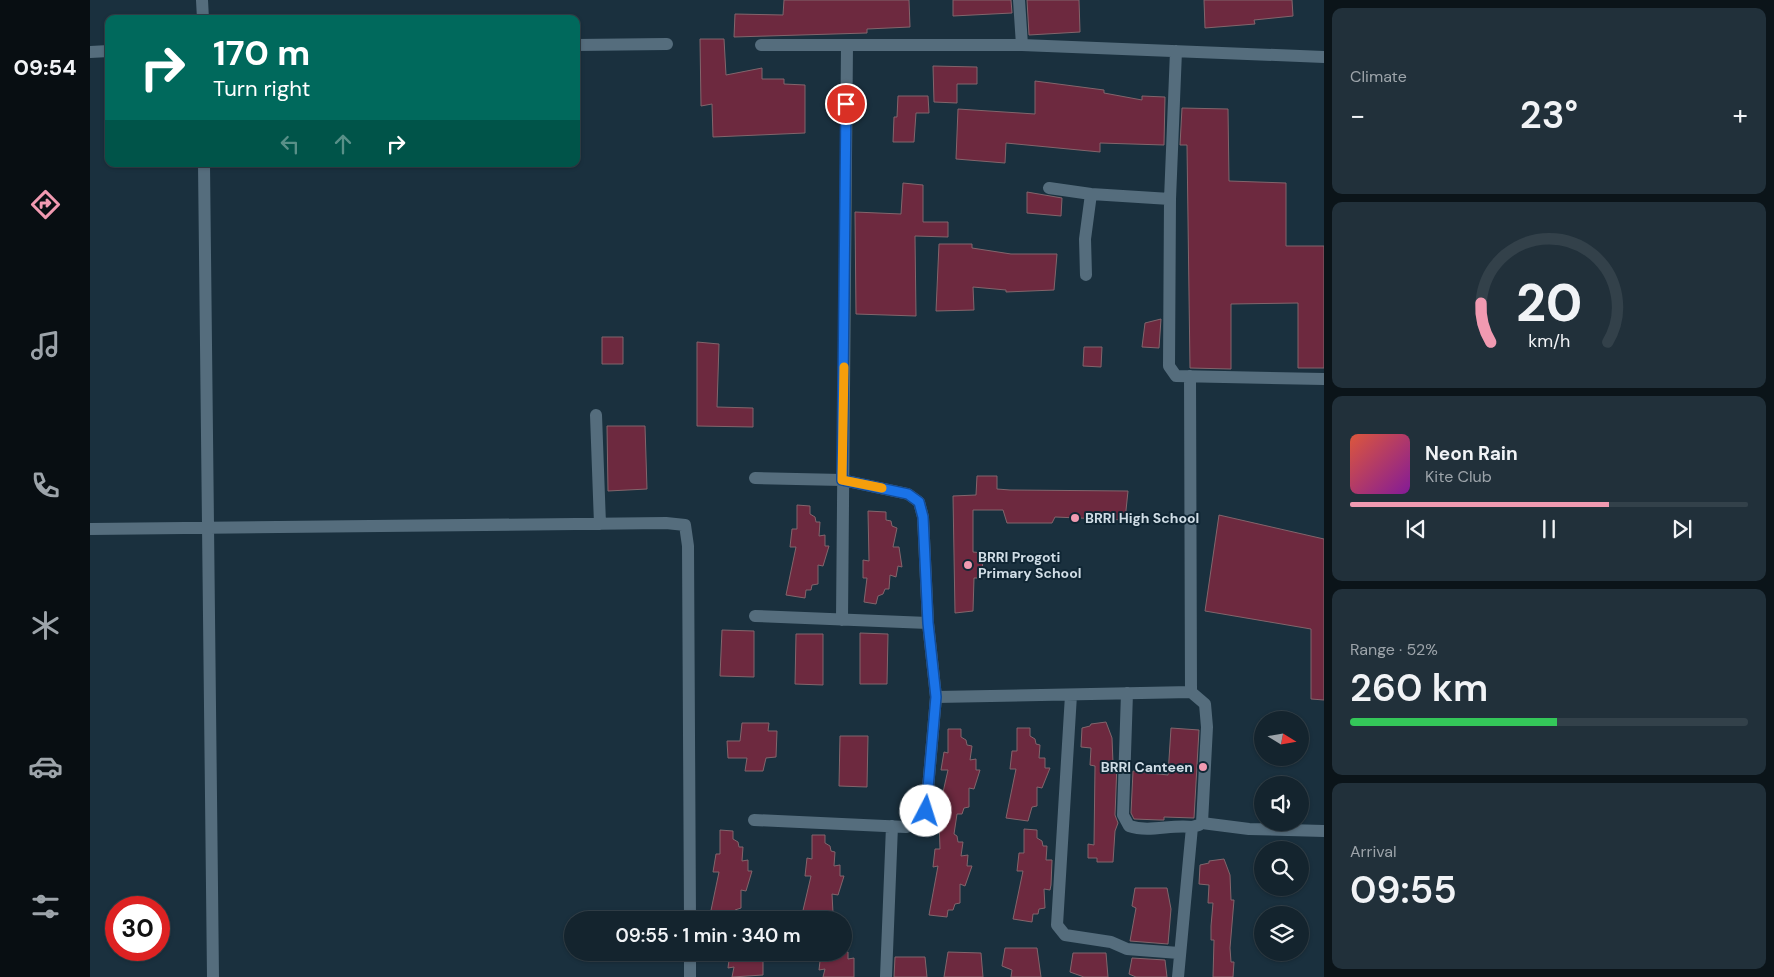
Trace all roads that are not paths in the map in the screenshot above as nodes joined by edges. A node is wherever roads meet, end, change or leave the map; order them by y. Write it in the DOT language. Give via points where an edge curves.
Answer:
graph roads {
  1 [pos="202,0"];
  2 [pos="1019,0"];
  3 [pos="203,15"];
  4 [pos="667,44"];
  5 [pos="580,45"];
  6 [pos="761,45"];
  7 [pos="847,45"];
  8 [pos="1022,45"];
  9 [pos="1176,51"];
  10 [pos="90,52"];
  11 [pos="105,52"];
  12 [pos="1324,58"];
  13 [pos="204,167"];
  14 [pos="1050,188"];
  15 [pos="1091,194"];
  16 [pos="1170,199"];
  17 [pos="1086,275"];
  18 [pos="1190,376"];
  19 [pos="1324,379"];
  20 [pos="596,415"];
  21 [pos="755,478"];
  22 [pos="842,480"];
  23 [pos="600,524"];
  24 [pos="206,527"];
  25 [pos="90,529"];
  26 [pos="755,616"];
  27 [pos="842,620"];
  28 [pos="928,623"];
  29 [pos="1191,692"];
  30 [pos="1127,694"];
  31 [pos="1071,695"];
  32 [pos="936,697"];
  33 [pos="754,820"];
  34 [pos="1197,825"];
  35 [pos="892,826"];
  36 [pos="1324,831"];
  37 [pos="690,911"];
  38 [pos="1179,953"];
  39 [pos="690,961"];
  40 [pos="213,977"];
  41 [pos="690,977"];
  42 [pos="886,977"];
  43 [pos="1178,977"];
  1 -- 3 [label="street"];
  2 -- 8 [label="street"];
  4 -- 5 [label="street"];
  6 -- 7 [label="street"];
  7 -- 8 [label="street"];
  7 -- 22 [label="street"];
  8 -- 9 [label="street"];
  9 -- 12 [label="street"];
  9 -- 16 [label="street"];
  10 -- 11 [label="street"];
  13 -- 24 [label="street"];
  14 -- 15 [label="street"];
  15 -- 16 [label="street"];
  15 -- 17 [label="street" via="1085,239"];
  16 -- 18 [label="street" via="1169,366 1176,376"];
  18 -- 19 [label="street"];
  18 -- 29 [label="street"];
  20 -- 23 [label="street"];
  21 -- 22 [label="street"];
  22 -- 27 [label="street"];
  22 -- 28 [label="street" via="908,494 919,502 923,517"];
  23 -- 24 [label="street"];
  23 -- 37 [label="street" via="666,523 685,526 688,546"];
  24 -- 25 [label="street"];
  24 -- 40 [label="street"];
  26 -- 27 [label="street"];
  27 -- 28 [label="street"];
  28 -- 32 [label="street"];
  29 -- 30 [label="street"];
  29 -- 34 [label="street" via="1205,704 1207,727"];
  30 -- 31 [label="street"];
  30 -- 34 [label="street" via="1123,815 1129,826 1138,829"];
  31 -- 32 [label="street"];
  31 -- 38 [label="street" via="1057,925 1065,936 1111,942 1127,949"];
  32 -- 35 [label="street" via="926,811 920,822 906,827"];
  33 -- 35 [label="street"];
  34 -- 36 [label="street"];
  34 -- 38 [label="street"];
  35 -- 42 [label="street"];
  38 -- 43 [label="street"];
  39 -- 41 [label="street"];
}
